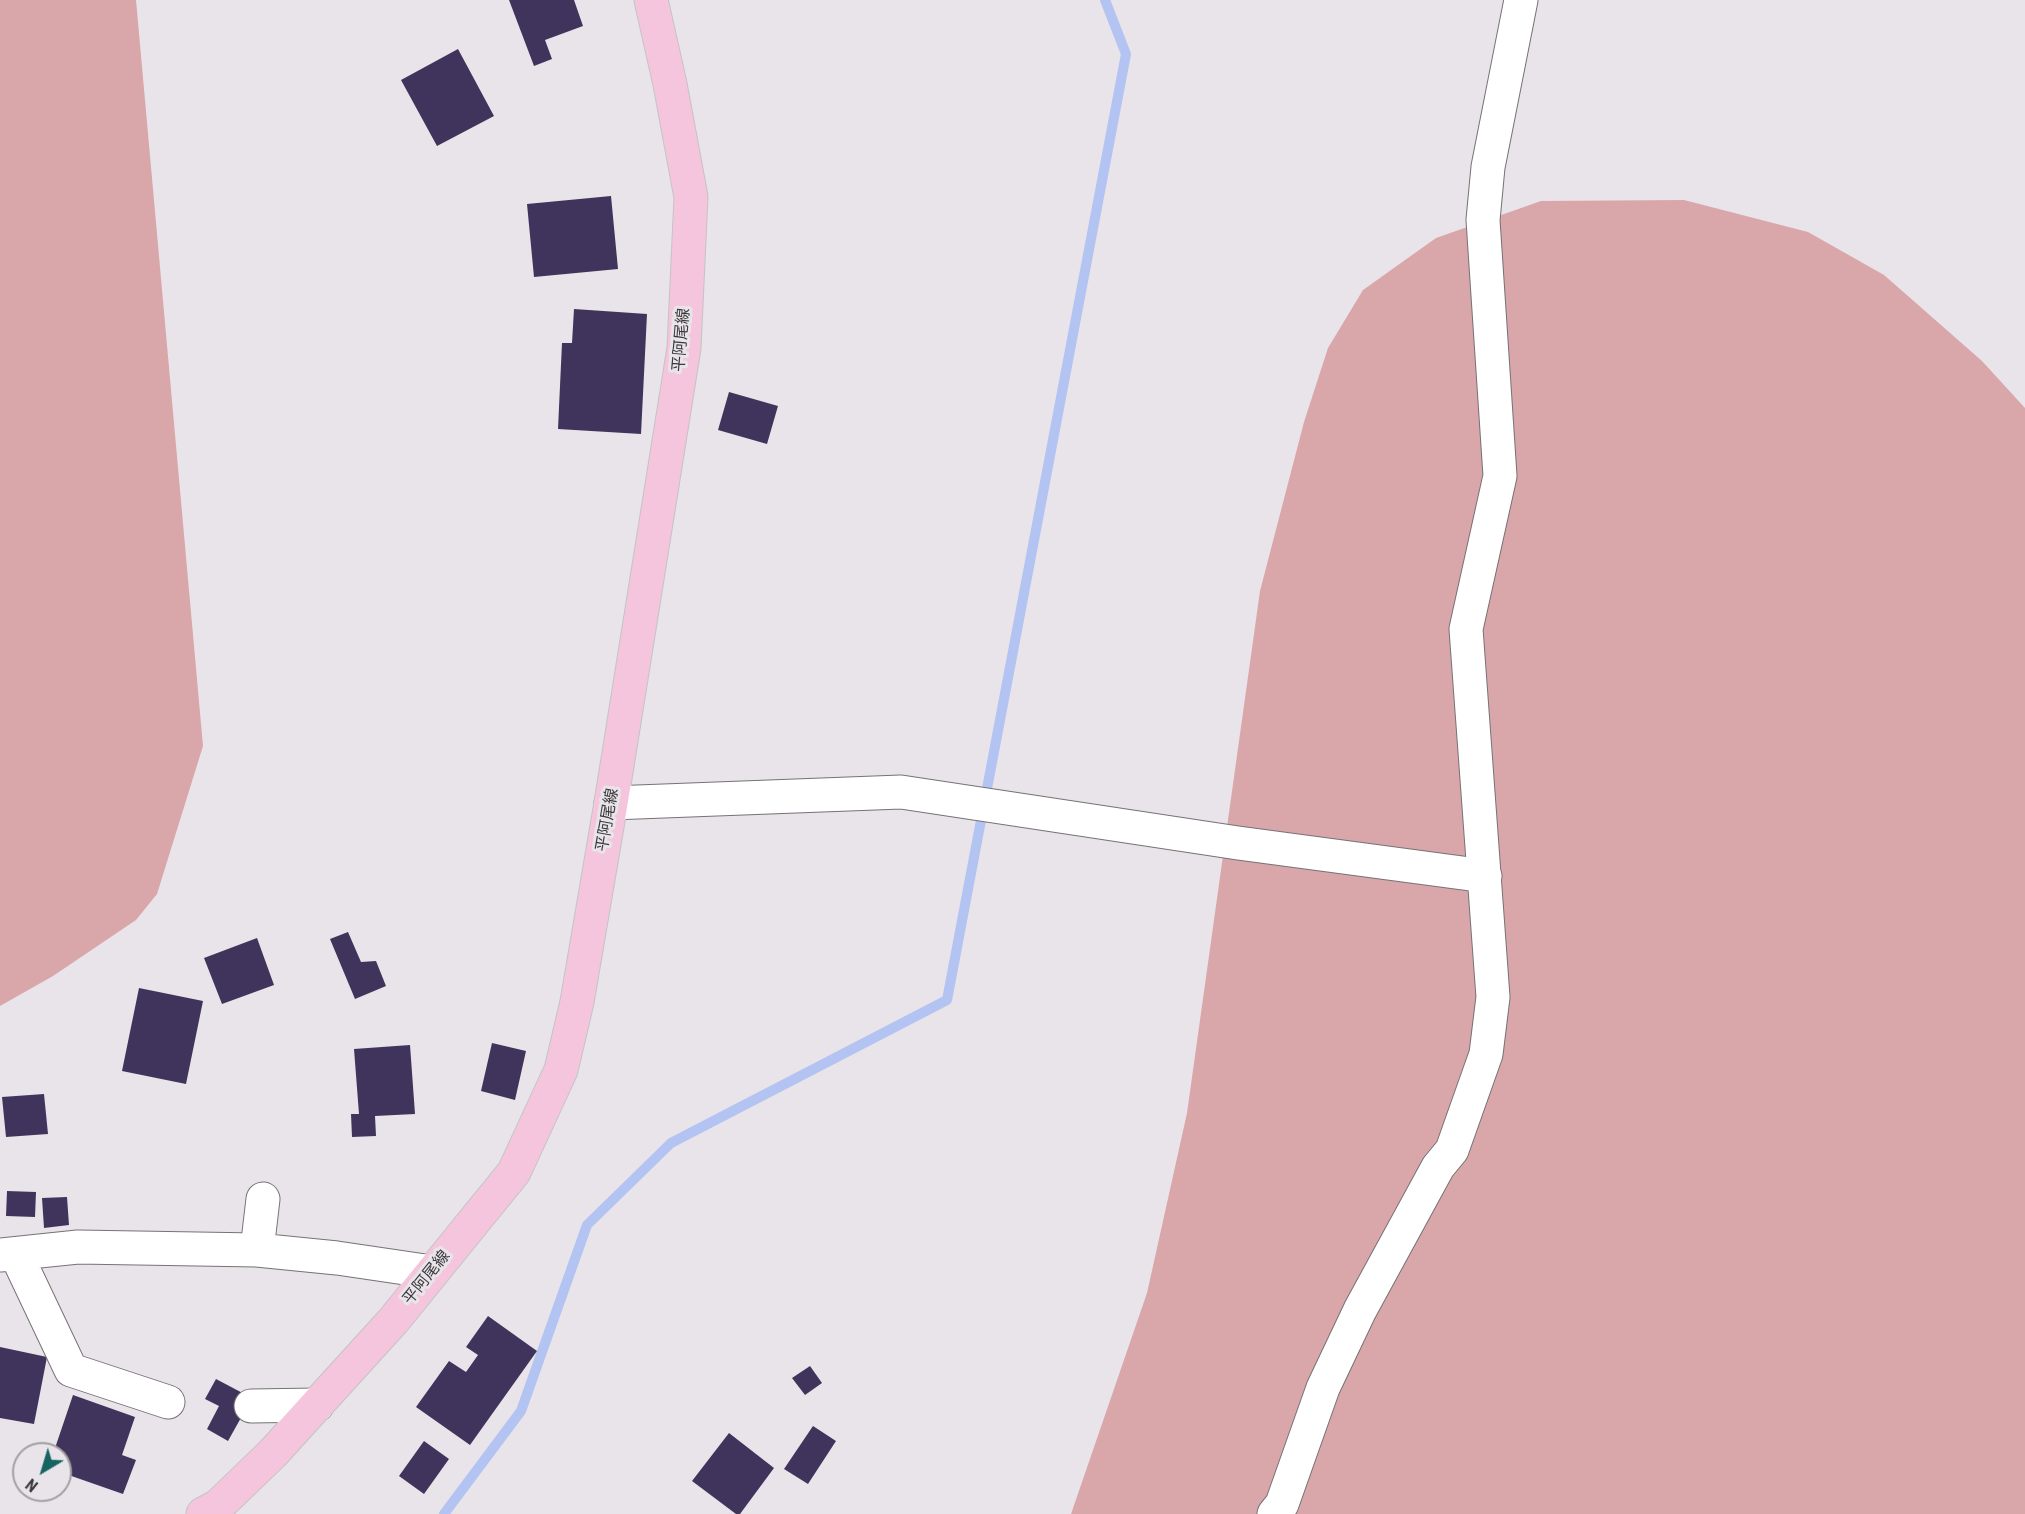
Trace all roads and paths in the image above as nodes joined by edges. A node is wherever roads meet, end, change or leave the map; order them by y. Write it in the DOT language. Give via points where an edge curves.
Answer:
graph roads {
  1 [pos="651,0"];
  2 [pos="1521,0"];
  3 [pos="611,803"];
  4 [pos="1485,876"];
  5 [pos="263,1199"];
  6 [pos="258,1250"];
  7 [pos="8,1255"];
  8 [pos="432,1272"];
  9 [pos="168,1402"];
  10 [pos="317,1405"];
  11 [pos="251,1406"];
  12 [pos="203,1514"];
  13 [pos="1274,1514"];
  1 -- 3 [label="main road, 平阿尾線" via="690,197 684,336"];
  2 -- 4 [label="street" via="1488,167 1483,220 1500,476 1466,629"];
  3 -- 4 [label="street" via="901,792"];
  3 -- 8 [label="main road, 平阿尾線" via="577,1002 561,1070 514,1172"];
  4 -- 13 [label="street" via="1493,997 1486,1054 1452,1150 1438,1167 1360,1310 1323,1388 1282,1504"];
  5 -- 6 [label="street"];
  6 -- 7 [label="street" via="78,1247"];
  6 -- 8 [label="street"];
  7 -- 9 [label="street" via="71,1370"];
  8 -- 10 [label="main road, 平阿尾線"];
  10 -- 11 [label="street"];
  10 -- 12 [label="main road, 平阿尾線" via="218,1506"];
}
